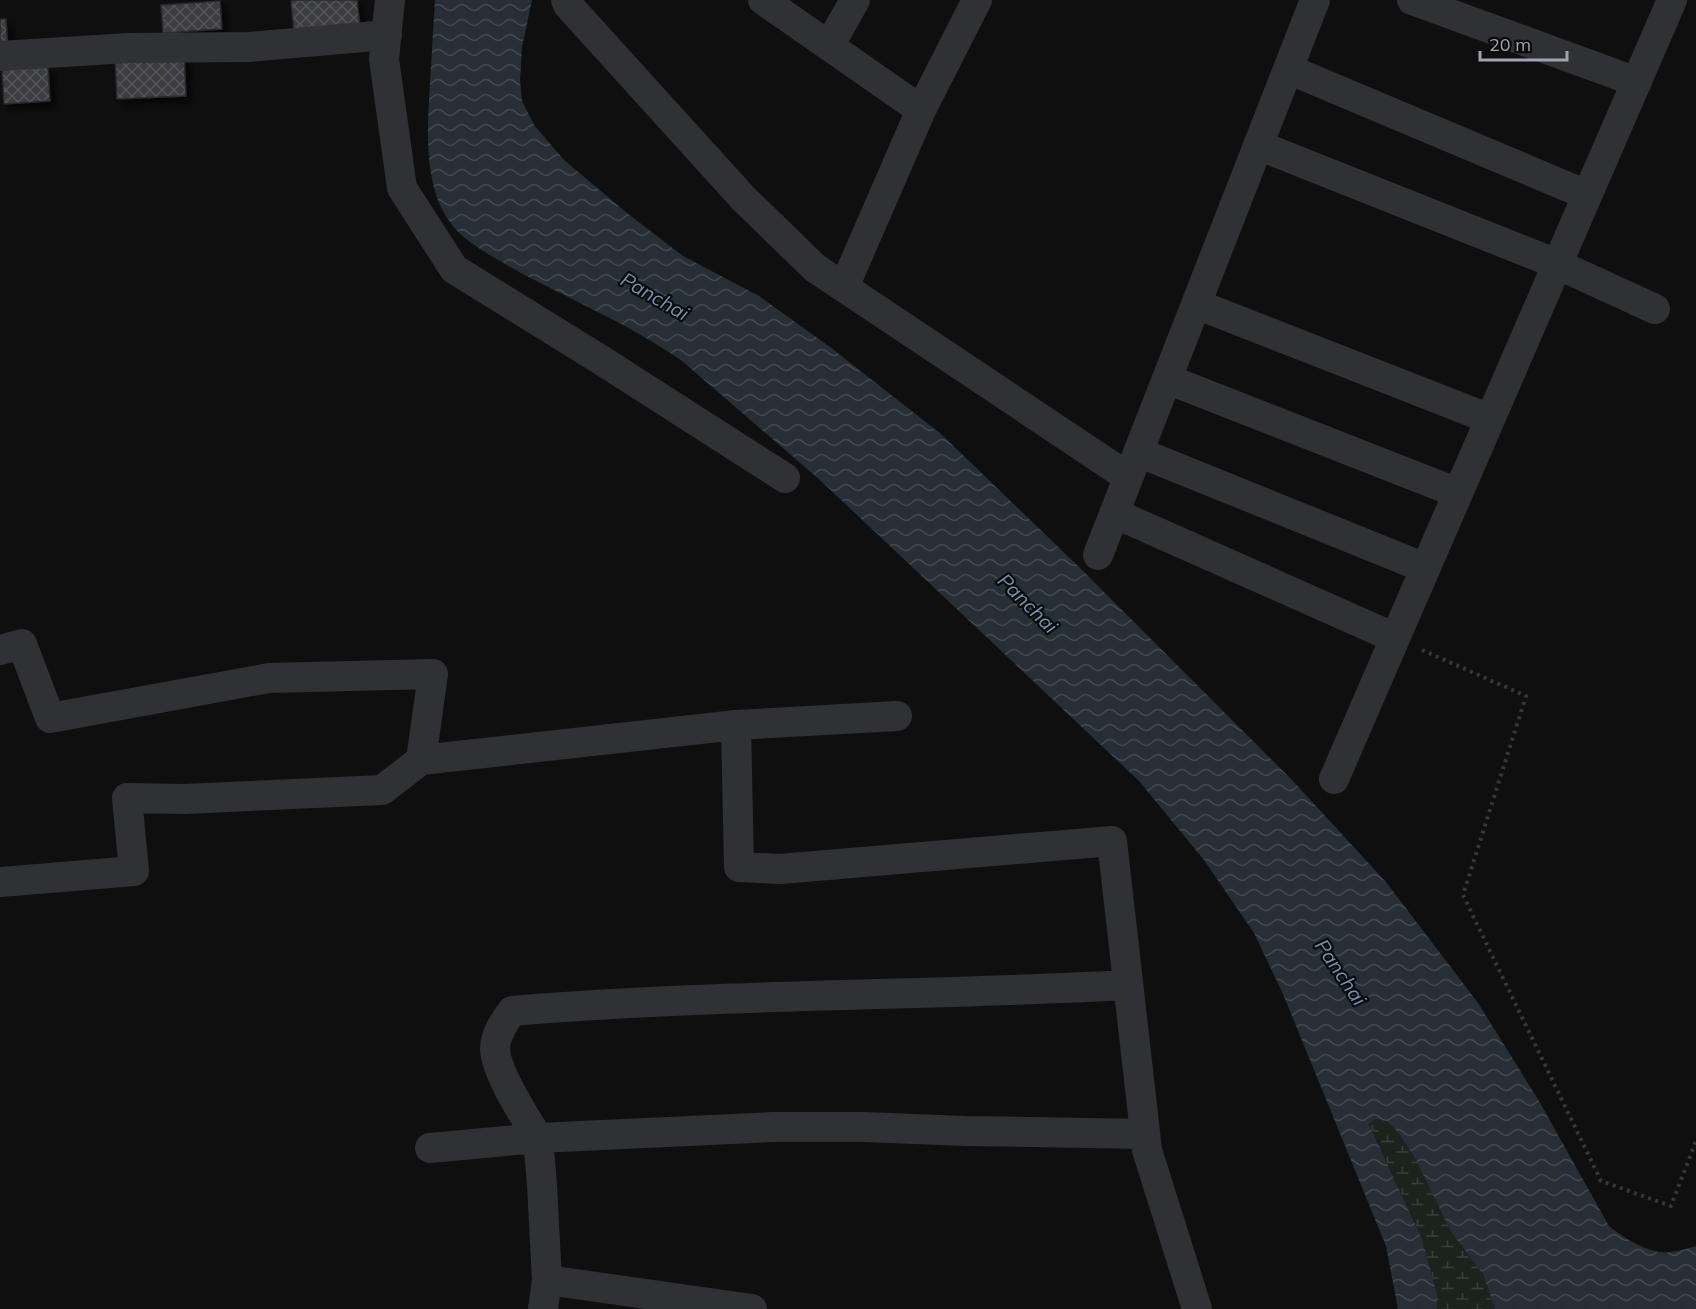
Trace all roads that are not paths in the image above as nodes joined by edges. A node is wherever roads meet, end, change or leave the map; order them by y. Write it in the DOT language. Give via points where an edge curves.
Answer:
graph roads {
  1 [pos="390,0"];
  2 [pos="566,0"];
  3 [pos="763,0"];
  4 [pos="855,0"];
  5 [pos="976,0"];
  6 [pos="1315,0"];
  7 [pos="1412,0"];
  8 [pos="1672,0"];
  9 [pos="387,35"];
  10 [pos="829,46"];
  11 [pos="0,56"];
  12 [pos="1288,69"];
  13 [pos="1636,82"];
  14 [pos="921,110"];
  15 [pos="1258,145"];
  16 [pos="1587,195"];
  17 [pos="1557,264"];
  18 [pos="844,286"];
  19 [pos="1196,303"];
  20 [pos="1655,309"];
  21 [pos="1167,379"];
  22 [pos="1490,419"];
  23 [pos="1133,464"];
  24 [pos="785,478"];
  25 [pos="1458,493"];
  26 [pos="1114,513"];
  27 [pos="1098,555"];
  28 [pos="1425,568"];
  29 [pos="1395,638"];
  30 [pos="0,650"];
  31 [pos="897,716"];
  32 [pos="736,725"];
  33 [pos="421,760"];
  34 [pos="1334,779"];
  35 [pos="0,882"];
  36 [pos="1128,985"];
  37 [pos="1145,1134"];
  38 [pos="538,1138"];
  39 [pos="430,1148"];
  40 [pos="547,1280"];
  41 [pos="543,1309"];
  42 [pos="752,1309"];
  43 [pos="1197,1309"];
  1 -- 9 [label="street"];
  2 -- 18 [label="street" via="743,198 815,268"];
  3 -- 10 [label="street"];
  4 -- 10 [label="street"];
  5 -- 14 [label="street"];
  6 -- 12 [label="street"];
  7 -- 13 [label="street"];
  8 -- 13 [label="street"];
  9 -- 11 [label="street" via="249,47 129,48"];
  9 -- 24 [label="street" via="384,59 402,188 454,269"];
  10 -- 14 [label="street"];
  12 -- 15 [label="street"];
  12 -- 16 [label="street"];
  13 -- 16 [label="street"];
  14 -- 18 [label="street"];
  15 -- 17 [label="street"];
  15 -- 19 [label="street"];
  16 -- 17 [label="street"];
  17 -- 20 [label="street"];
  17 -- 22 [label="street"];
  18 -- 23 [label="street"];
  19 -- 21 [label="street"];
  19 -- 22 [label="street"];
  21 -- 23 [label="street"];
  21 -- 25 [label="street"];
  22 -- 25 [label="street"];
  23 -- 26 [label="street"];
  23 -- 28 [label="street"];
  25 -- 28 [label="street"];
  26 -- 27 [label="street"];
  26 -- 29 [label="street"];
  28 -- 29 [label="street"];
  29 -- 34 [label="street"];
  30 -- 33 [label="street" via="22,644 50,718 269,678 433,674"];
  31 -- 32 [label="street"];
  32 -- 33 [label="street"];
  32 -- 36 [label="street" via="738,867 780,869 1112,841"];
  33 -- 35 [label="street" via="382,790 127,798 134,871"];
  36 -- 37 [label="street"];
  36 -- 38 [label="street" via="634,1002 512,1011 495,1048 499,1067"];
  37 -- 38 [label="street" via="773,1126"];
  37 -- 43 [label="street"];
  38 -- 39 [label="street"];
  38 -- 40 [label="street"];
  40 -- 41 [label="street"];
  40 -- 42 [label="street"];
}
